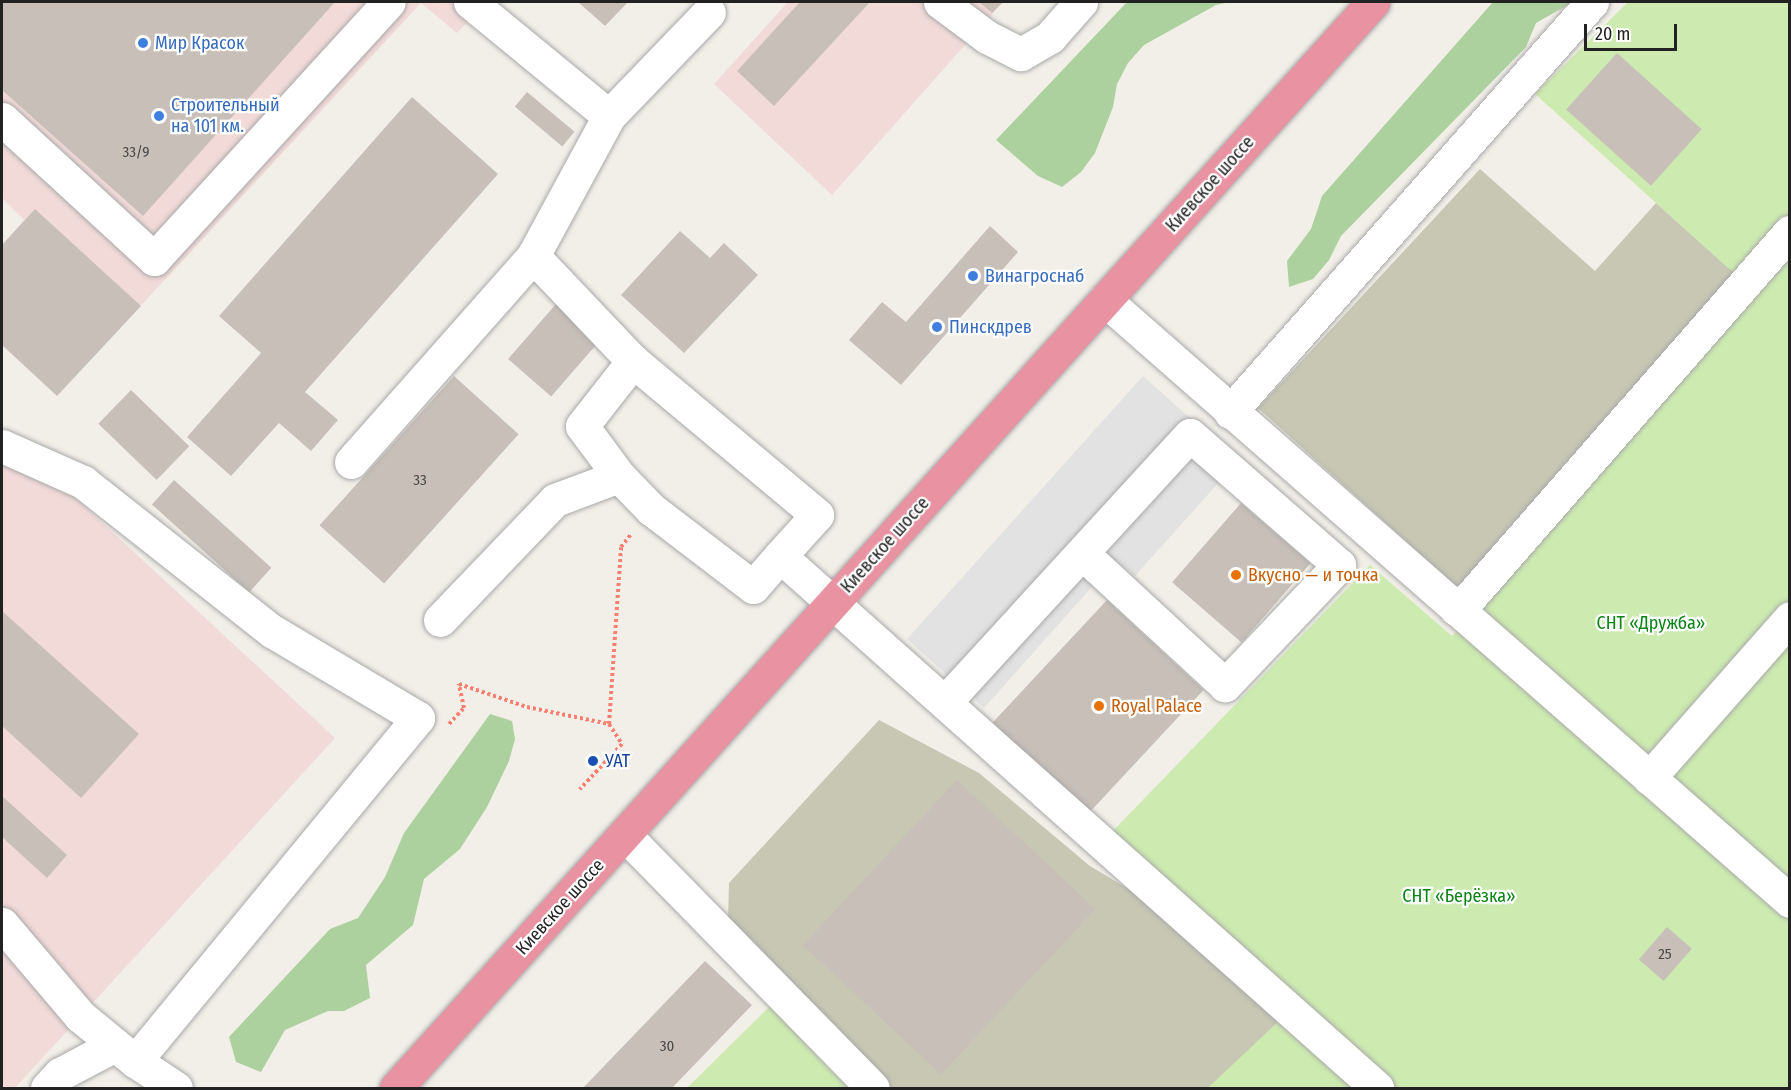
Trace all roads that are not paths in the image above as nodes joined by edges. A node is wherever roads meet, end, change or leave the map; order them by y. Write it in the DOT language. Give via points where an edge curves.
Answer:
graph roads {
  1 [pos="389,2"];
  2 [pos="470,2"];
  3 [pos="940,2"];
  4 [pos="1081,2"];
  5 [pos="1592,2"];
  6 [pos="1364,5"];
  7 [pos="709,12"];
  8 [pos="609,117"];
  9 [pos="2,119"];
  10 [pos="1790,232"];
  11 [pos="533,256"];
  12 [pos="1105,300"];
  13 [pos="633,361"];
  14 [pos="1230,411"];
  15 [pos="2,446"];
  16 [pos="351,462"];
  17 [pos="619,476"];
  18 [pos="1083,554"];
  19 [pos="780,556"];
  20 [pos="833,603"];
  21 [pos="1456,609"];
  22 [pos="1790,618"];
  23 [pos="440,620"];
  24 [pos="945,702"];
  25 [pos="1649,778"];
  26 [pos="625,835"];
  27 [pos="1790,901"];
  28 [pos="2,924"];
  29 [pos="125,1053"];
  30 [pos="47,1089"];
  31 [pos="176,1089"];
  32 [pos="396,1089"];
  33 [pos="873,1089"];
  34 [pos="1377,1089"];
  1 -- 9 [label="street" via="154,259"];
  2 -- 8 [label="street"];
  3 -- 4 [label="street" via="987,37 1021,54 1050,37"];
  5 -- 14 [label="street"];
  6 -- 12 [label="highway, Киевское шоссе"];
  7 -- 8 [label="street"];
  8 -- 11 [label="street"];
  10 -- 21 [label="street"];
  11 -- 13 [label="street"];
  11 -- 16 [label="street"];
  12 -- 14 [label="street"];
  12 -- 20 [label="highway, Киевское шоссе"];
  13 -- 17 [label="street" via="582,426"];
  13 -- 19 [label="street" via="817,515"];
  14 -- 21 [label="street"];
  15 -- 29 [label="street" via="83,482 272,630 418,718"];
  17 -- 19 [label="street" via="651,509 753,587"];
  17 -- 23 [label="street" via="555,500"];
  18 -- 18 [label="street" via="1225,686 1339,565 1190,435"];
  18 -- 24 [label="street"];
  19 -- 20 [label="street"];
  20 -- 24 [label="street"];
  20 -- 26 [label="highway, Киевское шоссе"];
  21 -- 25 [label="street"];
  22 -- 25 [label="street"];
  24 -- 34 [label="street"];
  25 -- 27 [label="street"];
  26 -- 32 [label="highway, Киевское шоссе"];
  26 -- 33 [label="street"];
  28 -- 29 [label="street" via="80,1016"];
  29 -- 30 [label="street" via="60,1074"];
  29 -- 31 [label="street"];
}
